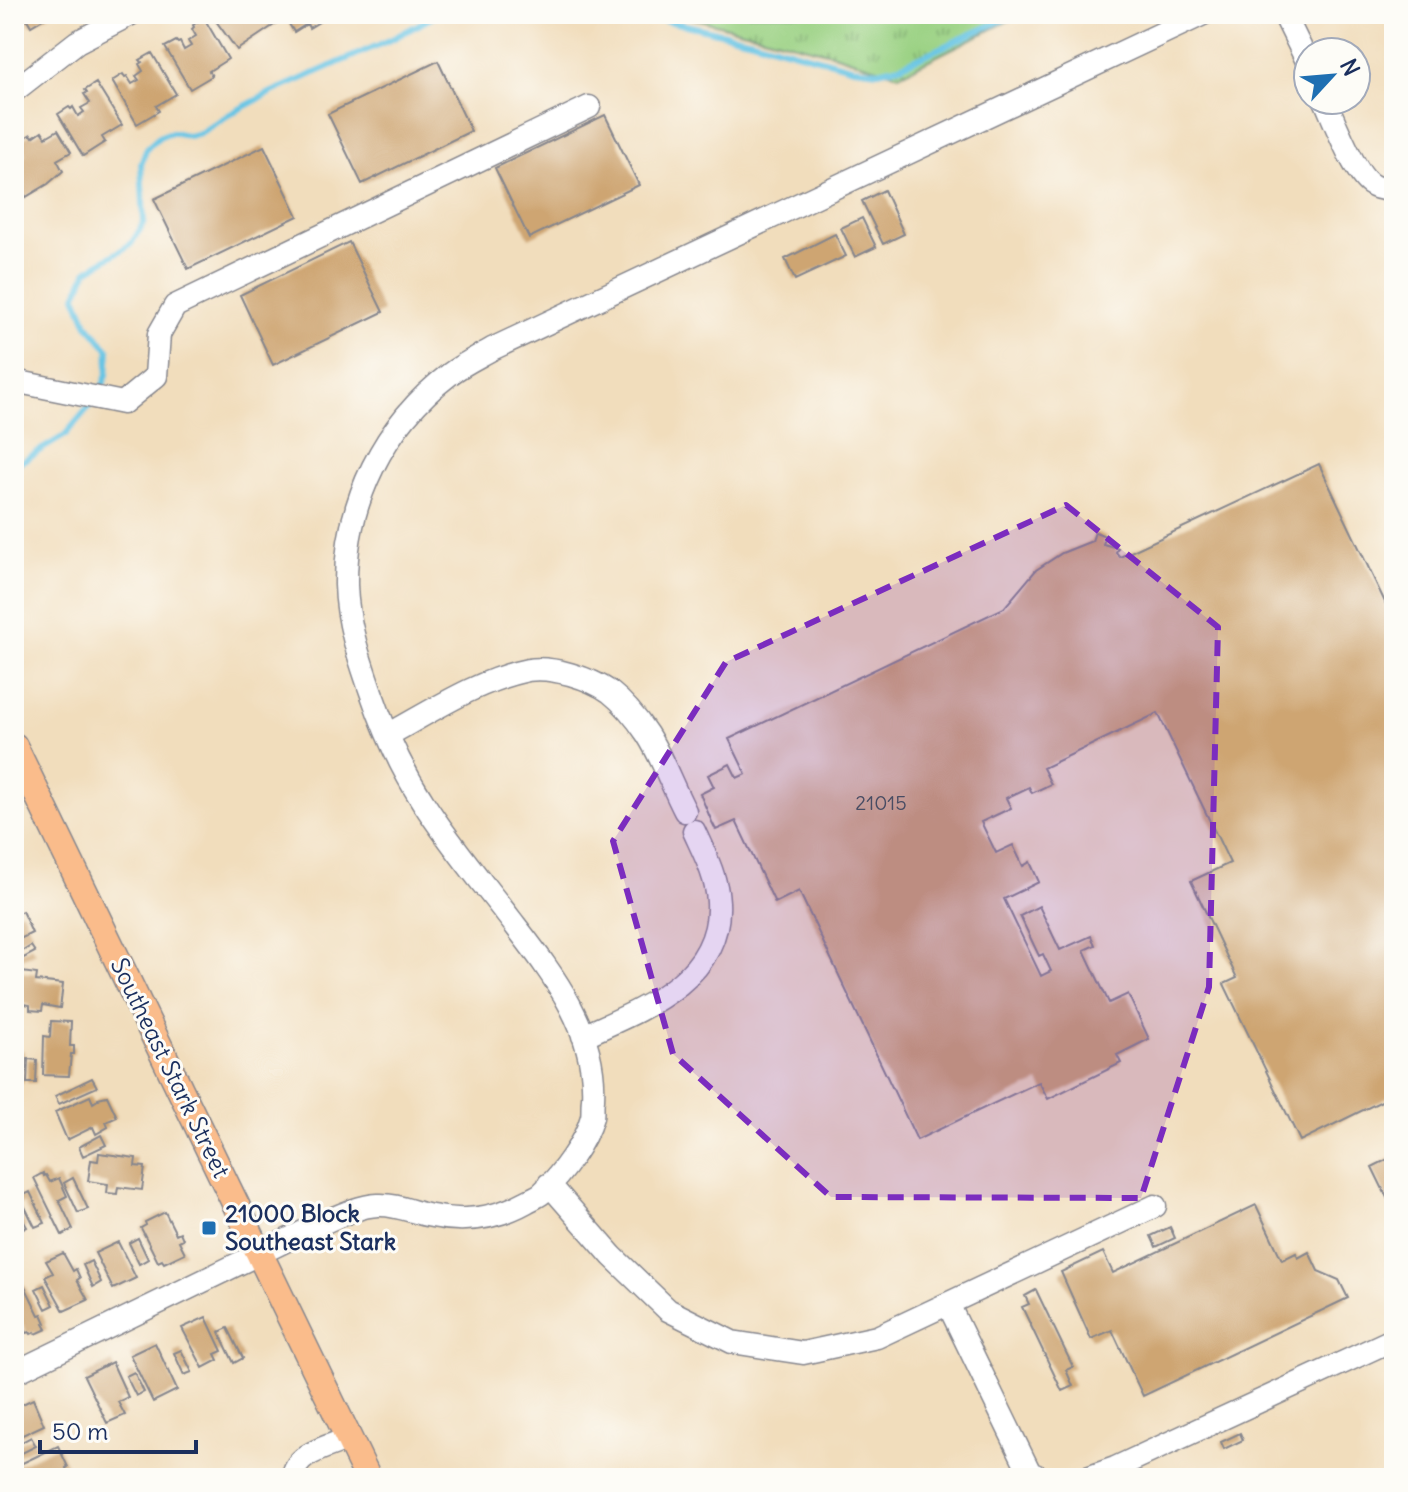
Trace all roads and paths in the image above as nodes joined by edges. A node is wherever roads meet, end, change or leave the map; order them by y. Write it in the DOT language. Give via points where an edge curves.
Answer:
graph roads {
  1 [pos="131,14"];
  2 [pos="1203,14"];
  3 [pos="1284,14"];
  4 [pos="1295,36"];
  5 [pos="14,91"];
  6 [pos="589,107"];
  7 [pos="1332,116"];
  8 [pos="1394,189"];
  9 [pos="14,381"];
  10 [pos="388,735"];
  11 [pos="14,746"];
  12 [pos="583,1036"];
  13 [pos="549,1184"];
  14 [pos="1155,1206"];
  15 [pos="260,1254"];
  16 [pos="948,1304"];
  17 [pos="1394,1339"];
  18 [pos="14,1373"];
  19 [pos="349,1438"];
  20 [pos="293,1478"];
  21 [pos="368,1478"];
  22 [pos="1042,1478"];
  23 [pos="1087,1478"];
  1 -- 5 [label="street" via="77,42"];
  2 -- 10 [label="street" via="492,349 451,373 419,401 370,471 348,544 351,626"];
  3 -- 4 [label="street"];
  6 -- 9 [label="street" via="175,306 159,334 156,376 123,403"];
  7 -- 8 [label="street" via="1360,175 1371,185"];
  10 -- 12 [label="street" via="441,830 565,994"];
  10 -- 12 [label="street" via="457,697 531,669 584,678 610,692 648,736 711,870 718,901 715,934 702,961 679,985 649,1007"];
  11 -- 15 [label="main road, Southeast Stark Street"];
  12 -- 13 [label="street" via="593,1087 592,1117 574,1156"];
  13 -- 15 [label="street" via="513,1209 482,1219 441,1218 379,1205 354,1210"];
  13 -- 16 [label="street" via="668,1310 732,1342 803,1353 877,1337"];
  14 -- 16 [label="street"];
  15 -- 18 [label="street"];
  15 -- 19 [label="main road, Southeast Stark Street"];
  16 -- 22 [label="street" via="1030,1473"];
  17 -- 23 [label="street"];
  19 -- 20 [label="street" via="299,1461"];
  19 -- 21 [label="main road, Southeast Stark Street"];
}
